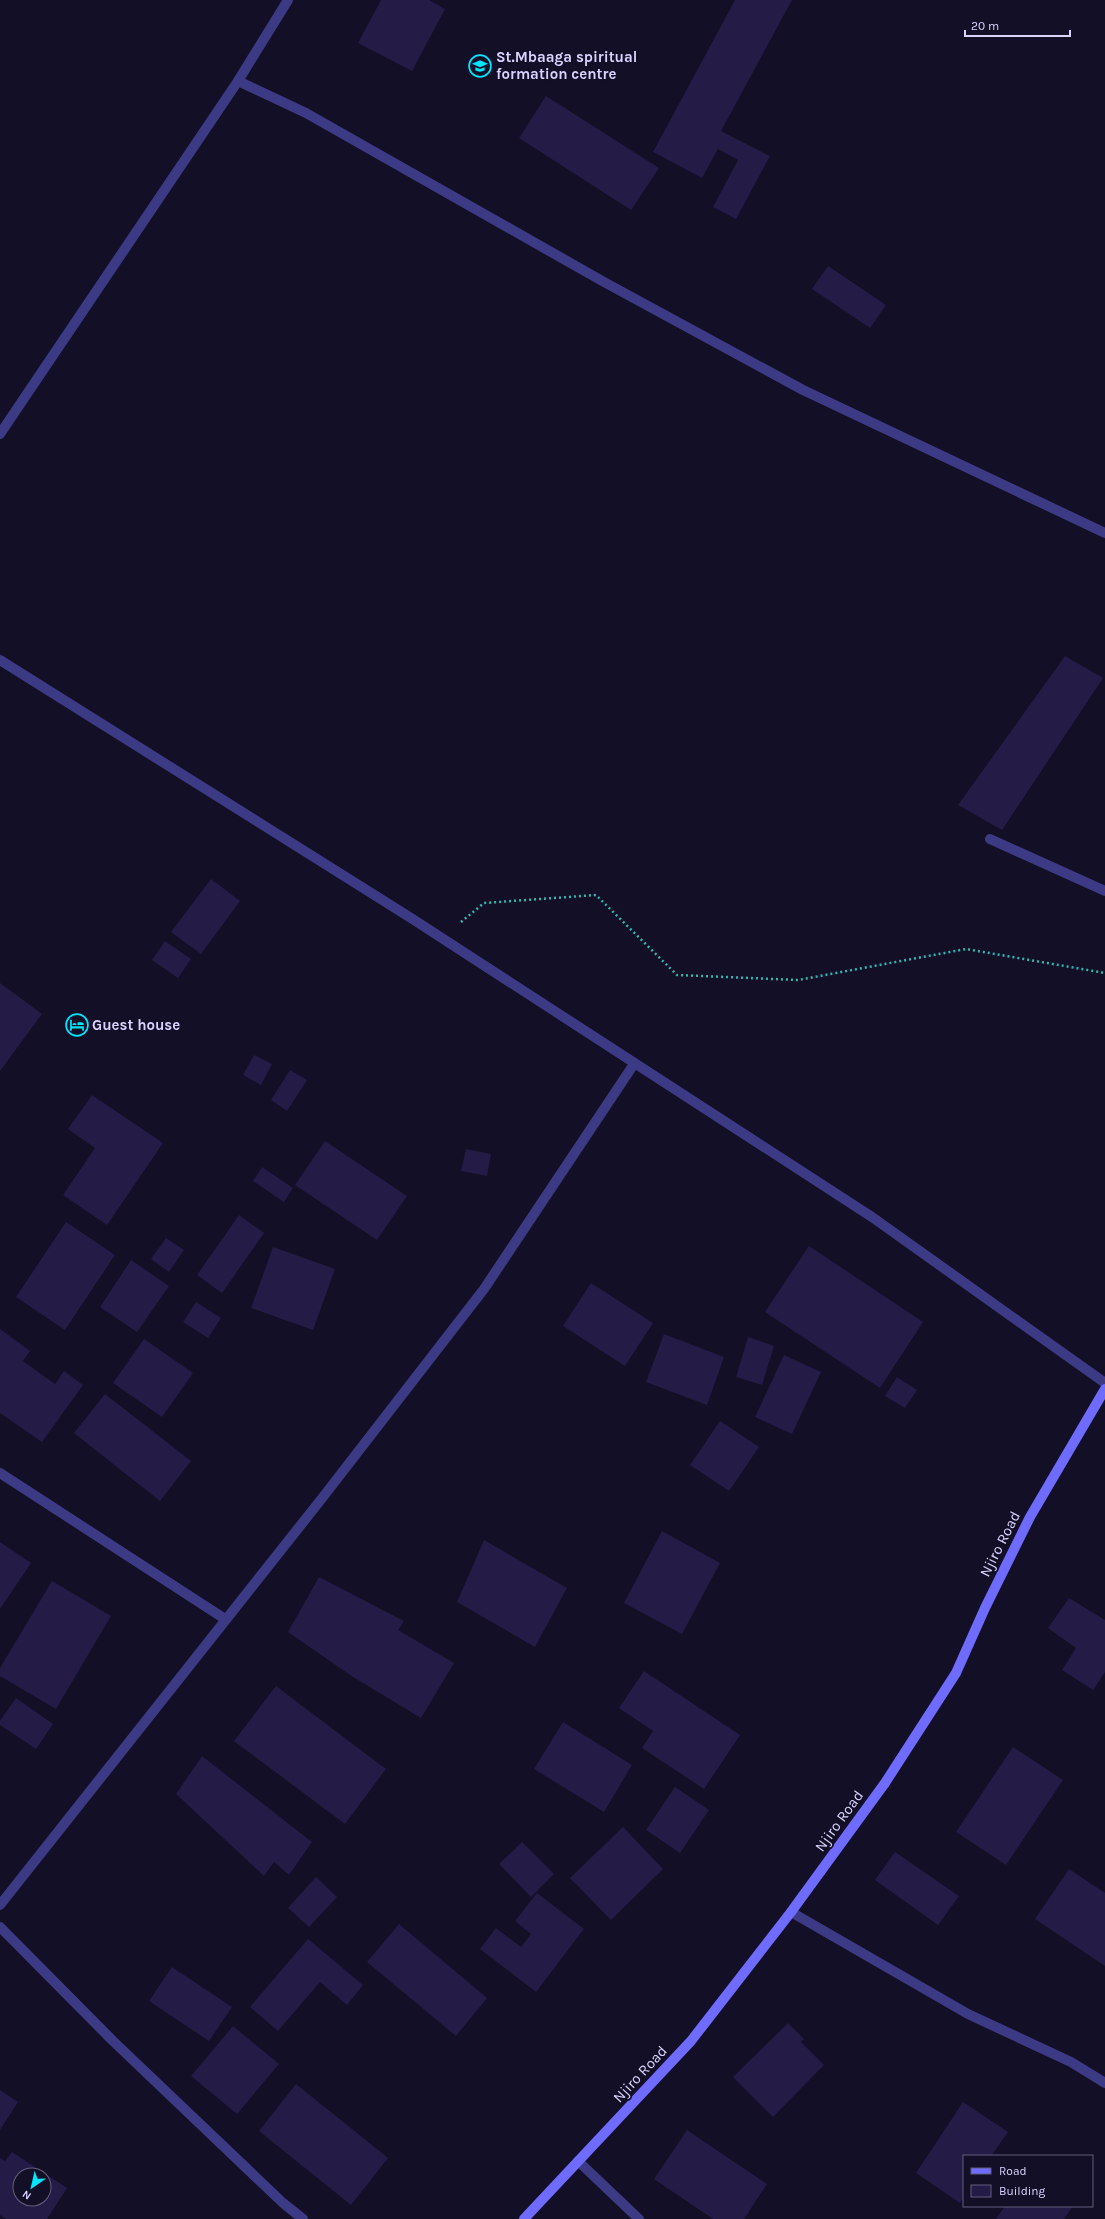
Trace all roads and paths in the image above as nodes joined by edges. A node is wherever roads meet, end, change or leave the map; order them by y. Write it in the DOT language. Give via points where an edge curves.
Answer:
graph roads {
  1 [pos="288,0"];
  2 [pos="238,81"];
  3 [pos="0,434"];
  4 [pos="1105,533"];
  5 [pos="0,660"];
  6 [pos="990,839"];
  7 [pos="1105,890"];
  8 [pos="441,938"];
  9 [pos="1105,973"];
  10 [pos="634,1064"];
  11 [pos="1105,1383"];
  12 [pos="1105,1389"];
  13 [pos="0,1474"];
  14 [pos="225,1619"];
  15 [pos="0,1904"];
  16 [pos="791,1912"];
  17 [pos="0,1927"];
  18 [pos="1105,2083"];
  19 [pos="578,2161"];
  20 [pos="303,2219"];
  21 [pos="524,2219"];
  22 [pos="639,2219"];
  1 -- 2 [label="street"];
  2 -- 3 [label="street"];
  2 -- 4 [label="street" via="306,113 597,278 803,390"];
  5 -- 8 [label="street"];
  6 -- 7 [label="street"];
  8 -- 9 [label="path" via="484,903 596,895 677,975 798,980 966,949"];
  8 -- 10 [label="street"];
  10 -- 11 [label="street" via="872,1217"];
  10 -- 14 [label="street" via="484,1289 323,1498"];
  12 -- 16 [label="street, Njiro Road" via="1030,1518 956,1673 886,1783"];
  13 -- 14 [label="street"];
  14 -- 15 [label="street"];
  16 -- 18 [label="street" via="968,2014 1071,2062"];
  16 -- 19 [label="street, Njiro Road" via="691,2041"];
  17 -- 20 [label="street" via="113,2041"];
  19 -- 21 [label="street, Njiro Road"];
  19 -- 22 [label="street"];
}
